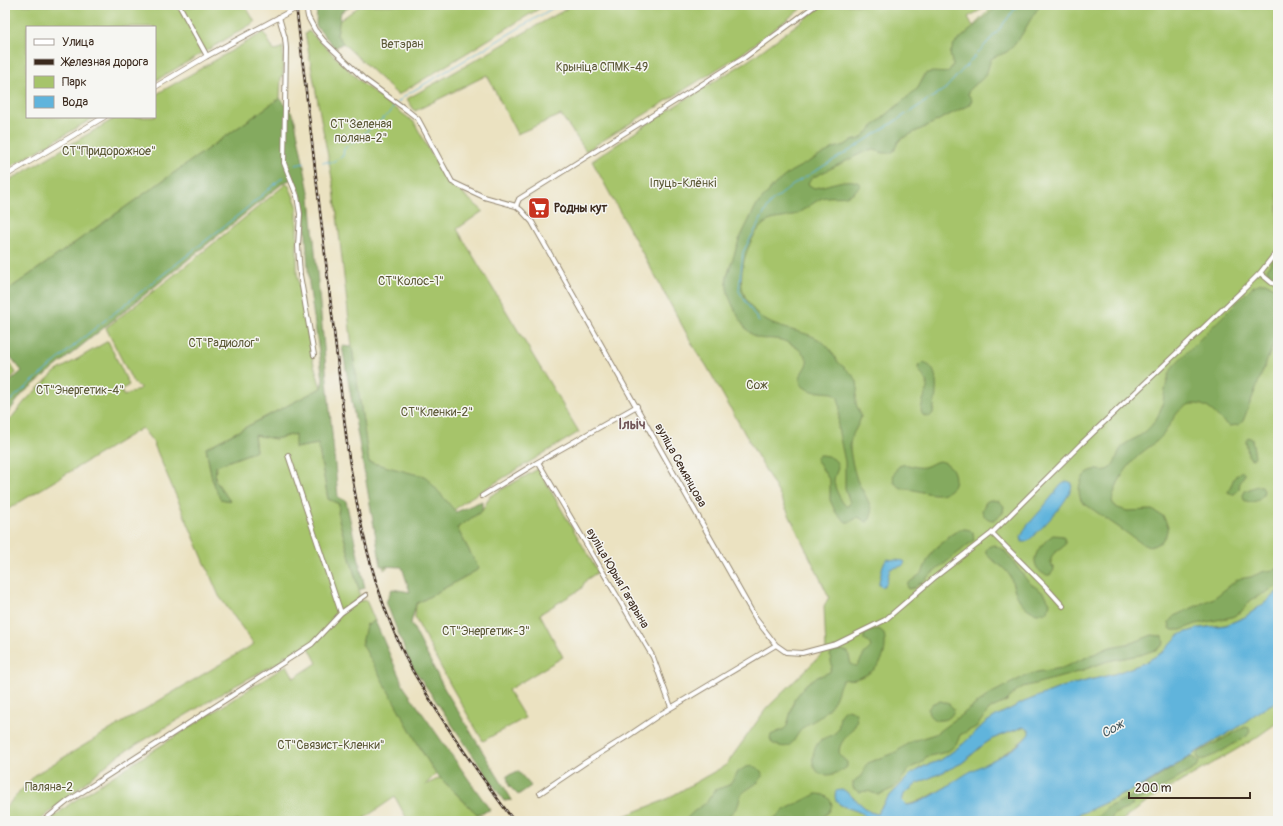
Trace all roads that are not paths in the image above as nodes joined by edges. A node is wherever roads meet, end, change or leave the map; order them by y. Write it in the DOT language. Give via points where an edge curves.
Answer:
graph roads {
  1 [pos="179,5"];
  2 [pos="302,5"];
  3 [pos="306,5"];
  4 [pos="816,5"];
  5 [pos="279,17"];
  6 [pos="207,56"];
  7 [pos="156,86"];
  8 [pos="102,118"];
  9 [pos="5,176"];
  10 [pos="516,206"];
  11 [pos="1278,250"];
  12 [pos="1260,272"];
  13 [pos="1278,285"];
  14 [pos="314,355"];
  15 [pos="637,406"];
  16 [pos="288,454"];
  17 [pos="538,462"];
  18 [pos="482,496"];
  19 [pos="992,533"];
  20 [pos="366,595"];
  21 [pos="1063,606"];
  22 [pos="341,613"];
  23 [pos="776,646"];
  24 [pos="671,707"];
  25 [pos="540,793"];
  26 [pos="43,821"];
  1 -- 6 [label="street"];
  2 -- 5 [label="street"];
  3 -- 10 [label="street, вуліца Семянцова" via="308,17 324,41 364,80 399,104 421,124 452,182 484,197"];
  4 -- 10 [label="street" via="744,58 519,199"];
  5 -- 6 [label="street"];
  5 -- 14 [label="street" via="286,48 284,163 297,196 300,214 300,275"];
  6 -- 7 [label="street"];
  8 -- 9 [label="street"];
  10 -- 15 [label="street, вуліца Семянцова" via="532,222"];
  11 -- 12 [label="street"];
  12 -- 13 [label="street"];
  12 -- 19 [label="street"];
  15 -- 17 [label="street"];
  15 -- 23 [label="street, вуліца Семянцова" via="756,619"];
  16 -- 22 [label="street"];
  17 -- 18 [label="street"];
  17 -- 24 [label="street, вуліца Юрыя Гагарына" via="653,657"];
  19 -- 21 [label="street"];
  19 -- 23 [label="street" via="885,620 829,646 802,653 786,652"];
  20 -- 22 [label="street"];
  22 -- 26 [label="street" via="312,644 68,801"];
  23 -- 24 [label="street"];
  24 -- 25 [label="street"];
}
